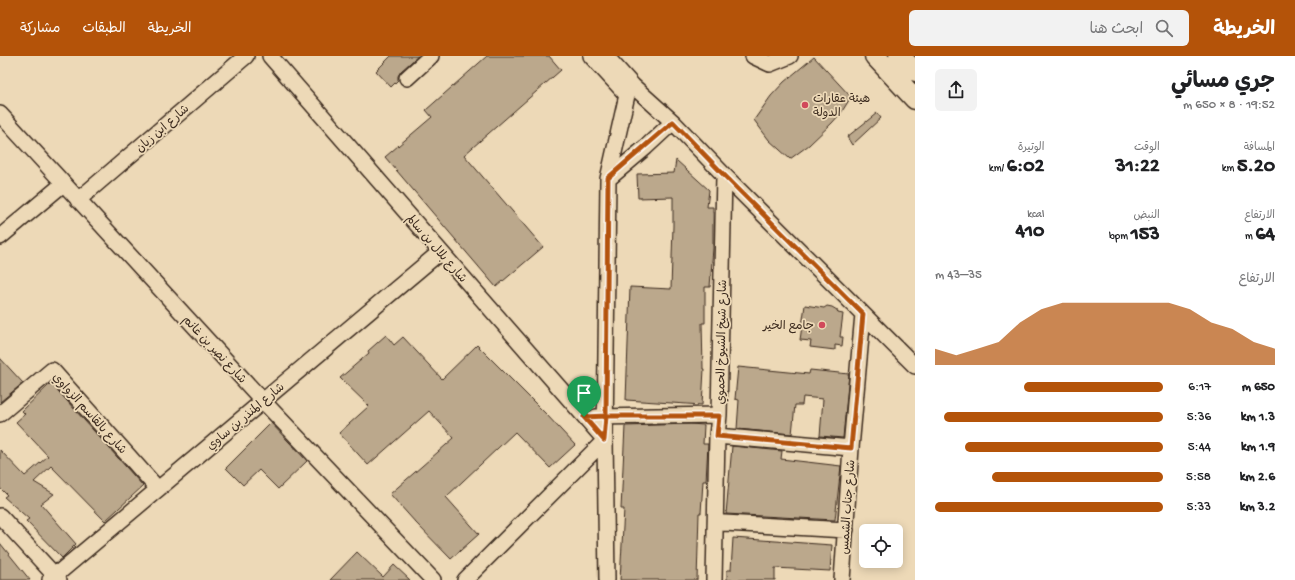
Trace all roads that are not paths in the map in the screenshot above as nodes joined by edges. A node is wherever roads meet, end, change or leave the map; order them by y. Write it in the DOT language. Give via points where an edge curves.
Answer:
graph roads {
  1 [pos="246,56"];
  2 [pos="270,56"];
  3 [pos="431,56"];
  4 [pos="591,56"];
  5 [pos="606,56"];
  6 [pos="753,56"];
  7 [pos="790,56"];
  8 [pos="875,56"];
  9 [pos="899,56"];
  10 [pos="915,71"];
  11 [pos="407,78"];
  12 [pos="630,91"];
  13 [pos="915,99"];
  14 [pos="0,114"];
  15 [pos="673,122"];
  16 [pos="724,175"];
  17 [pos="608,178"];
  18 [pos="63,184"];
  19 [pos="78,200"];
  20 [pos="0,238"];
  21 [pos="440,252"];
  22 [pos="863,314"];
  23 [pos="915,366"];
  24 [pos="263,401"];
  25 [pos="0,414"];
  26 [pos="606,416"];
  27 [pos="719,416"];
  28 [pos="584,417"];
  29 [pos="717,436"];
  30 [pos="604,440"];
  31 [pos="851,448"];
  32 [pos="158,489"];
  33 [pos="0,516"];
  34 [pos="716,524"];
  35 [pos="846,530"];
  36 [pos="55,579"];
  37 [pos="433,580"];
  38 [pos="465,580"];
  39 [pos="607,580"];
  40 [pos="714,580"];
  41 [pos="842,580"];
  1 -- 19 [label="street, شارع ابن زيان"];
  2 -- 21 [label="street, شارع بلال بن سالم"];
  3 -- 11 [label="street"];
  4 -- 12 [label="street"];
  5 -- 12 [label="street"];
  6 -- 7 [label="street" via="770,64"];
  8 -- 13 [label="main road"];
  9 -- 10 [label="main road"];
  12 -- 15 [label="street"];
  12 -- 17 [label="street"];
  14 -- 18 [label="street, شارع نصر بن غانم"];
  15 -- 16 [label="street"];
  15 -- 17 [label="street"];
  16 -- 22 [label="street"];
  16 -- 27 [label="street, شارع شيخ الشيوخ الحموي"];
  17 -- 26 [label="street"];
  18 -- 19 [label="street, شارع نصر بن غانم"];
  18 -- 20 [label="street"];
  19 -- 24 [label="street, شارع نصر بن غانم"];
  21 -- 24 [label="street, شارع المنذر بن ساوي"];
  21 -- 28 [label="street, شارع بلال بن سالم"];
  22 -- 23 [label="street"];
  22 -- 31 [label="street, شارع جناب الشمس"];
  24 -- 32 [label="street, شارع المنذر بن ساوي"];
  24 -- 37 [label="street, شارع نصر بن غانم"];
  25 -- 32 [label="street, شارع بالقاسم الزواوي" via="52,370"];
  26 -- 27 [label="street"];
  26 -- 28 [label="street"];
  26 -- 30 [label="street"];
  27 -- 29 [label="street, شارع شيخ الشيوخ الحموي"];
  28 -- 30 [label="street, شارع بلال بن سالم"];
  29 -- 31 [label="street"];
  29 -- 34 [label="street, شارع شيخ الشيوخ الحموي"];
  30 -- 38 [label="street"];
  30 -- 39 [label="street"];
  31 -- 35 [label="street, شارع جناب الشمس"];
  32 -- 36 [label="street, شارع المنذر بن ساوي"];
  33 -- 36 [label="street"];
  34 -- 35 [label="street"];
  34 -- 40 [label="street, شارع شيخ الشيوخ الحموي"];
  35 -- 41 [label="street, شارع جناب الشمس"];
}
